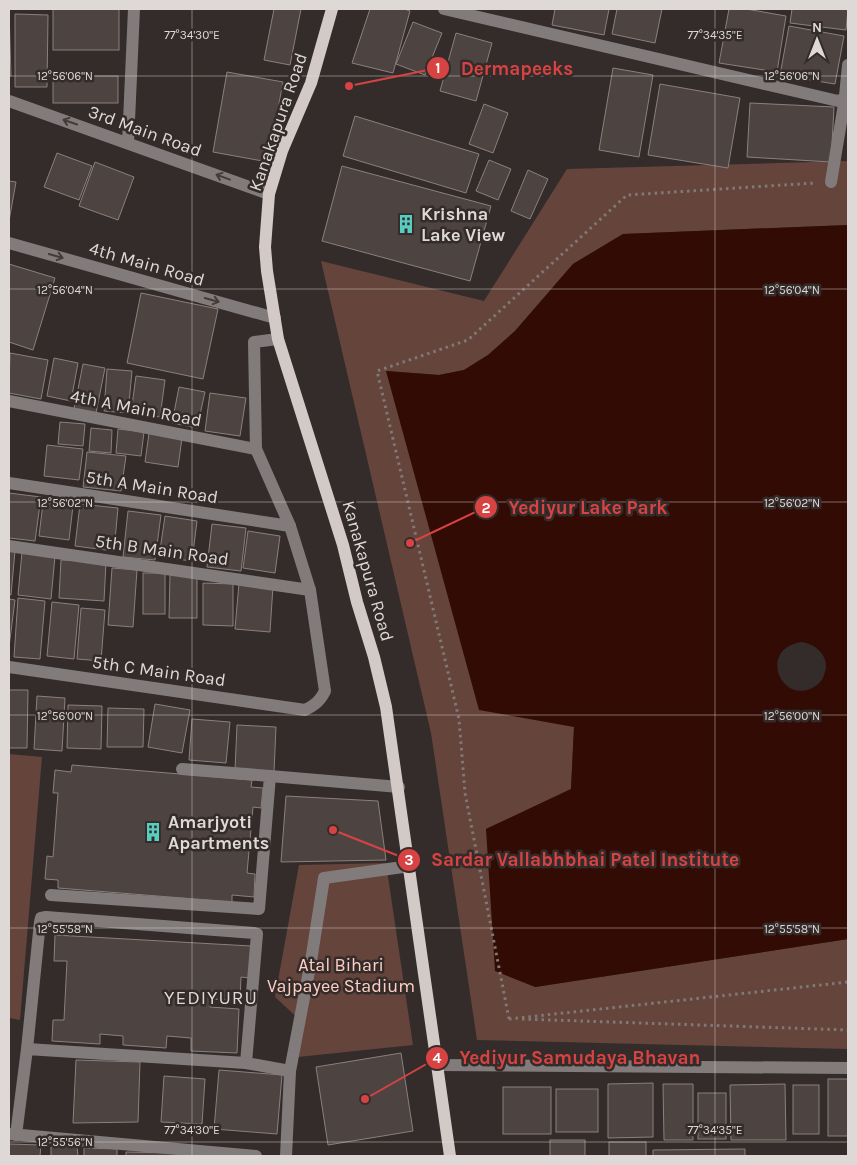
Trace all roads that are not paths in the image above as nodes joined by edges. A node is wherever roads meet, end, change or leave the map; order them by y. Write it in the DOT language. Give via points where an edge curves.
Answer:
graph roads {
  1 [pos="134,9"];
  2 [pos="332,9"];
  3 [pos="444,9"];
  4 [pos="848,64"];
  5 [pos="845,98"];
  6 [pos="9,101"];
  7 [pos="128,143"];
  8 [pos="831,182"];
  9 [pos="269,194"];
  10 [pos="9,243"];
  11 [pos="275,318"];
  12 [pos="278,339"];
  13 [pos="9,401"];
  14 [pos="256,449"];
  15 [pos="9,483"];
  16 [pos="290,526"];
  17 [pos="9,546"];
  18 [pos="310,590"];
  19 [pos="9,667"];
  20 [pos="182,769"];
  21 [pos="270,776"];
  22 [pos="399,787"];
  23 [pos="410,866"];
  24 [pos="51,895"];
  25 [pos="27,1049"];
  26 [pos="246,1063"];
  27 [pos="438,1064"];
  28 [pos="848,1068"];
  29 [pos="290,1071"];
  30 [pos="12,1134"];
  31 [pos="256,1156"];
  32 [pos="286,1156"];
  33 [pos="450,1156"];
  1 -- 7 [label="street"];
  2 -- 9 [label="main road, Kanakapura Road" via="311,83 282,151"];
  3 -- 5 [label="street" via="838,101"];
  4 -- 5 [label="street"];
  5 -- 8 [label="street"];
  7 -- 6 [label="street, 3rd Main Road, one-way"];
  9 -- 7 [label="street, 3rd Main Road, one-way"];
  9 -- 11 [label="main road, Kanakapura Road" via="265,247"];
  10 -- 11 [label="street, 4th Main Road, one-way"];
  11 -- 12 [label="main road, Kanakapura Road"];
  12 -- 14 [label="street" via="254,342"];
  12 -- 22 [label="main road, Kanakapura Road" via="344,545 386,707"];
  13 -- 14 [label="street, 4th A Main Road"];
  14 -- 16 [label="street"];
  15 -- 16 [label="street, 5th A Main Road"];
  16 -- 18 [label="street"];
  17 -- 18 [label="street, 5th B Main Road"];
  18 -- 19 [label="street, 5th C Main Road" via="325,690 318,703 305,710"];
  20 -- 21 [label="street"];
  21 -- 22 [label="street"];
  21 -- 24 [label="street" via="259,909"];
  22 -- 23 [label="main road, Kanakapura Road"];
  23 -- 27 [label="main road, Kanakapura Road"];
  23 -- 29 [label="street" via="324,878 312,961"];
  25 -- 26 [label="street"];
  25 -- 26 [label="street" via="40,922 46,917 257,934"];
  25 -- 30 [label="street"];
  26 -- 29 [label="street"];
  27 -- 28 [label="street"];
  27 -- 33 [label="main road, Kanakapura Road"];
  29 -- 32 [label="street"];
  30 -- 31 [label="street"];
}
